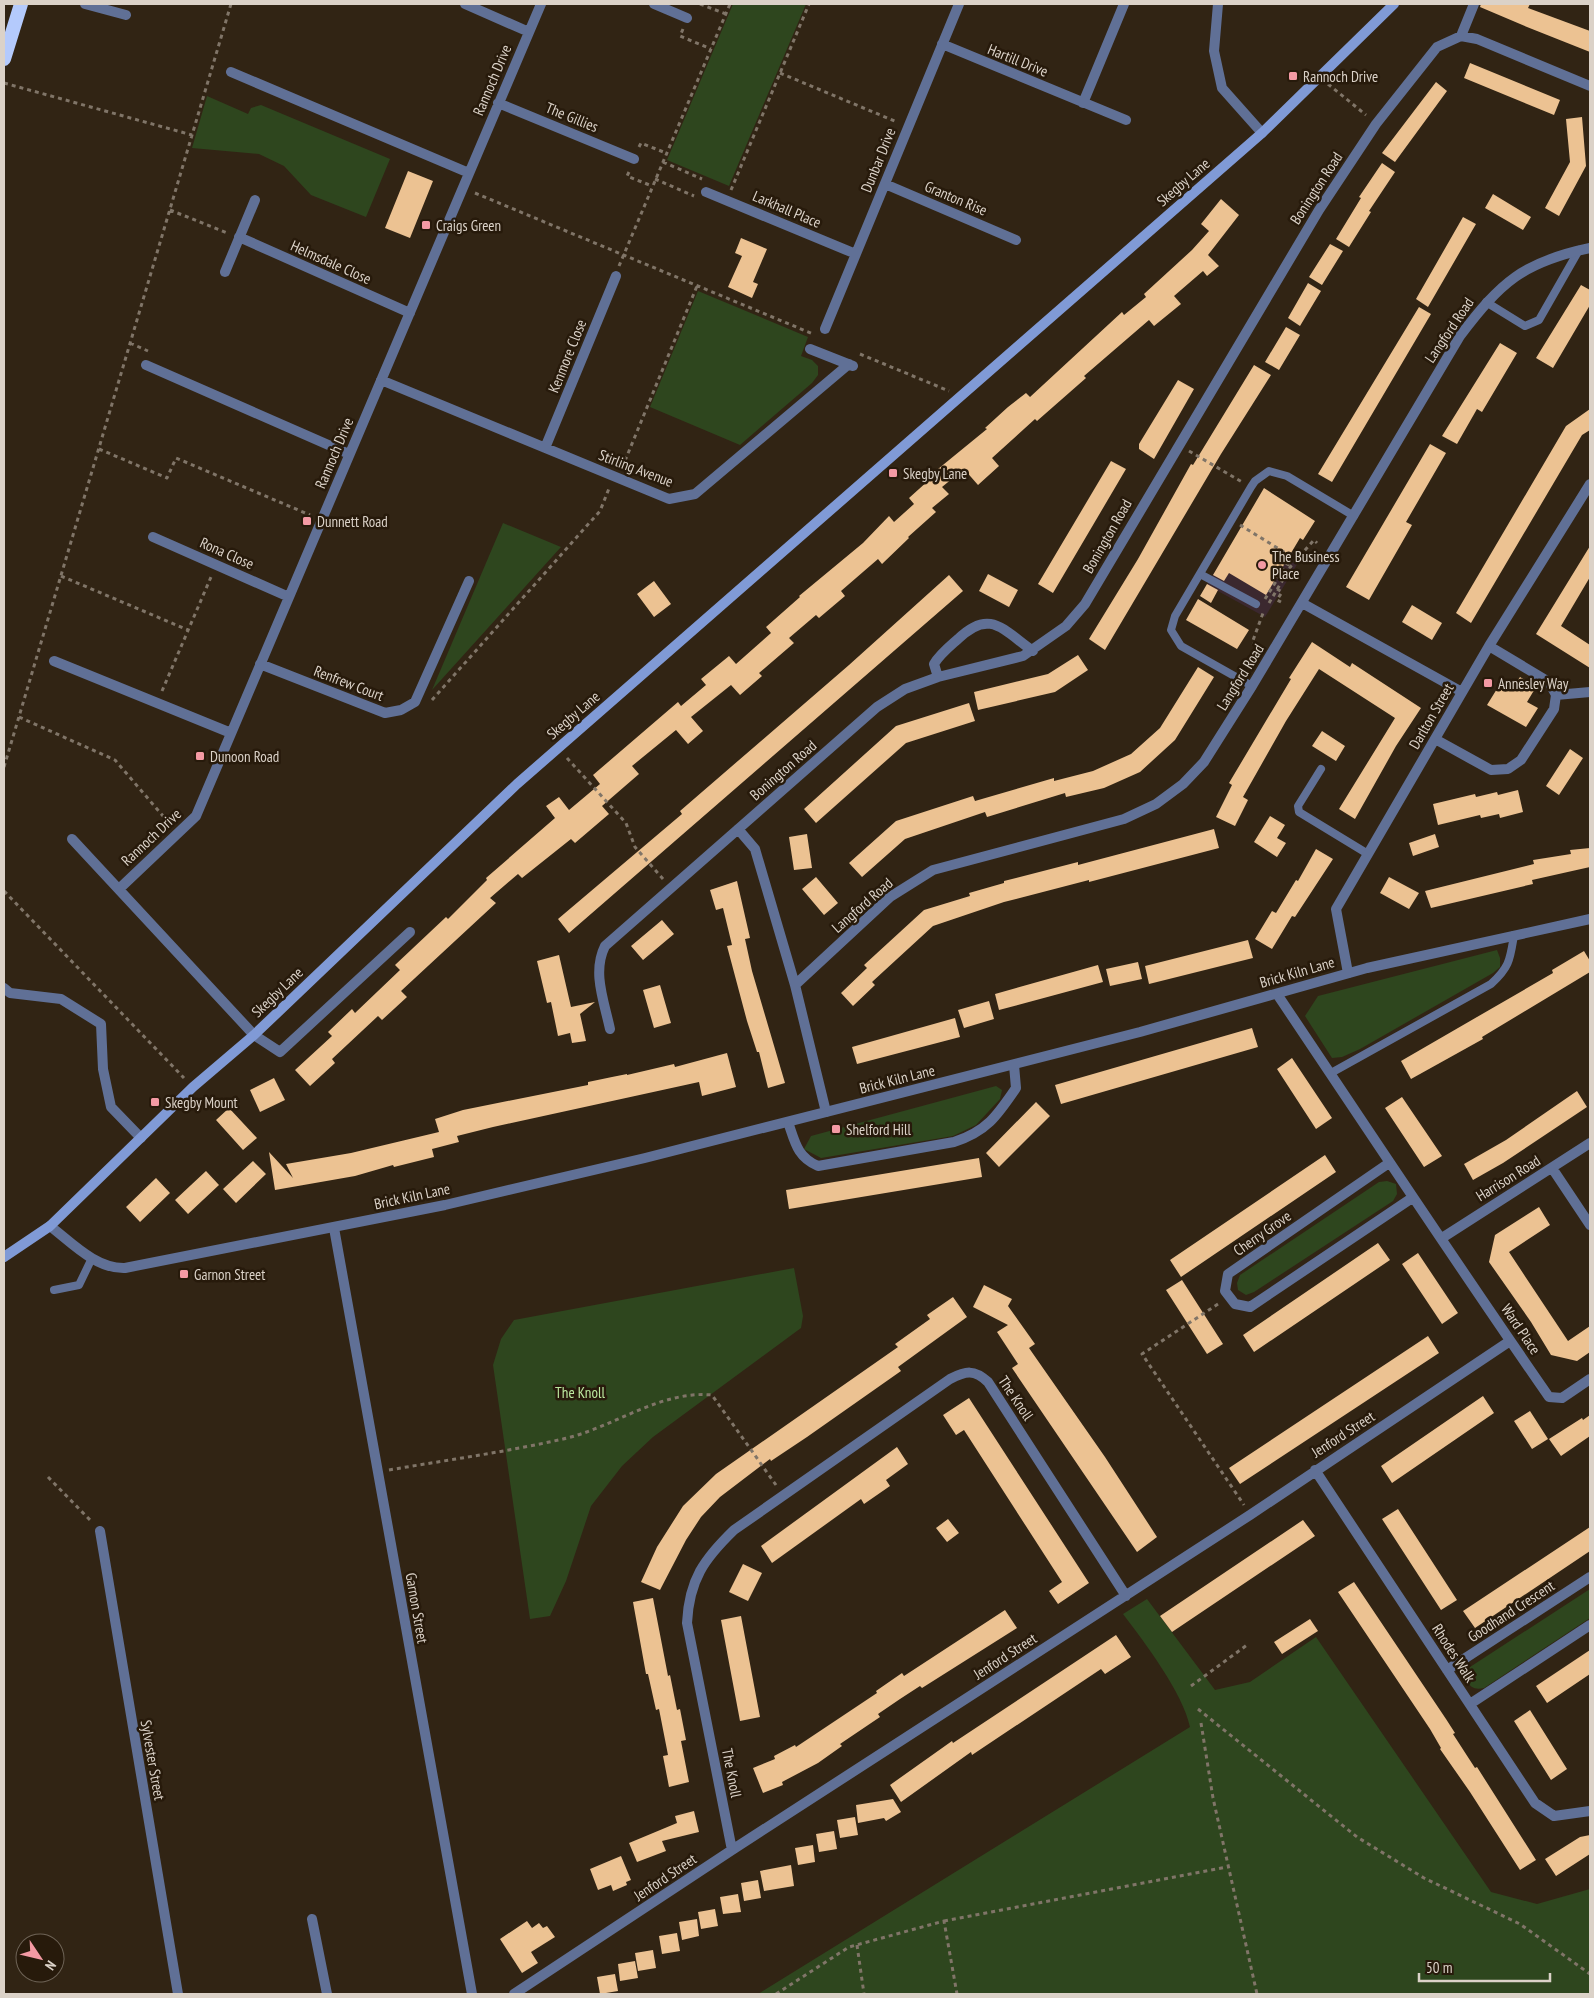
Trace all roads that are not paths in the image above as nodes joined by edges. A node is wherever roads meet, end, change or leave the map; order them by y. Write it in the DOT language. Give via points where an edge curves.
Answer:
graph roads {
  1 [pos="21,4"];
  2 [pos="85,4"];
  3 [pos="465,4"];
  4 [pos="541,4"];
  5 [pos="654,4"];
  6 [pos="959,4"];
  7 [pos="1124,4"];
  8 [pos="1218,4"];
  9 [pos="1394,4"];
  10 [pos="1474,4"];
  11 [pos="126,15"];
  12 [pos="687,18"];
  13 [pos="529,32"];
  14 [pos="1461,36"];
  15 [pos="942,44"];
  16 [pos="4,59"];
  17 [pos="231,72"];
  18 [pos="1590,86"];
  19 [pos="498,103"];
  20 [pos="1083,103"];
  21 [pos="1126,120"];
  22 [pos="1262,133"];
  23 [pos="634,159"];
  24 [pos="469,173"];
  25 [pos="885,184"];
  26 [pos="703,188"];
  27 [pos="255,200"];
  28 [pos="239,237"];
  29 [pos="1016,240"];
  30 [pos="1590,248"];
  31 [pos="1579,250"];
  32 [pos="856,254"];
  33 [pos="225,272"];
  34 [pos="616,276"];
  35 [pos="1486,302"];
  36 [pos="410,313"];
  37 [pos="823,333"];
  38 [pos="810,349"];
  39 [pos="146,365"];
  40 [pos="381,380"];
  41 [pos="545,448"];
  42 [pos="350,454"];
  43 [pos="1590,484"];
  44 [pos="1354,516"];
  45 [pos="153,537"];
  46 [pos="1200,574"];
  47 [pos="469,581"];
  48 [pos="289,597"];
  49 [pos="1302,603"];
  50 [pos="1256,604"];
  51 [pos="1489,646"];
  52 [pos="1033,651"];
  53 [pos="54,662"];
  54 [pos="260,664"];
  55 [pos="938,677"];
  56 [pos="1252,686"];
  57 [pos="1462,692"];
  58 [pos="1590,692"];
  59 [pos="1556,695"];
  60 [pos="231,734"];
  61 [pos="1435,739"];
  62 [pos="1322,769"];
  63 [pos="738,830"];
  64 [pos="72,838"];
  65 [pos="1368,854"];
  66 [pos="119,889"];
  67 [pos="1590,919"];
  68 [pos="410,932"];
  69 [pos="1514,935"];
  70 [pos="1348,973"];
  71 [pos="795,985"];
  72 [pos="4,988"];
  73 [pos="1277,994"];
  74 [pos="610,1028"];
  75 [pos="254,1035"];
  76 [pos="1014,1065"];
  77 [pos="1331,1073"];
  78 [pos="826,1112"];
  79 [pos="788,1122"];
  80 [pos="141,1138"];
  81 [pos="1590,1143"];
  82 [pos="1389,1163"];
  83 [pos="1552,1168"];
  84 [pos="1412,1198"];
  85 [pos="1590,1225"];
  86 [pos="50,1226"];
  87 [pos="334,1228"];
  88 [pos="1442,1238"];
  89 [pos="4,1257"];
  90 [pos="92,1258"];
  91 [pos="54,1290"];
  92 [pos="1510,1341"];
  93 [pos="1590,1379"];
  94 [pos="1315,1470"];
  95 [pos="100,1531"];
  96 [pos="1590,1577"];
  97 [pos="1126,1596"];
  98 [pos="1590,1626"];
  99 [pos="1447,1670"];
  100 [pos="1470,1704"];
  101 [pos="1590,1811"];
  102 [pos="732,1850"];
  103 [pos="312,1919"];
  104 [pos="178,1994"];
  105 [pos="327,1994"];
  106 [pos="472,1994"];
  107 [pos="514,1994"];
  1 -- 16 [label="highway"];
  2 -- 11 [label="street"];
  3 -- 13 [label="street"];
  4 -- 13 [label="street, Rannoch Drive"];
  5 -- 12 [label="street"];
  6 -- 15 [label="street, Dunbar Drive"];
  7 -- 20 [label="street"];
  8 -- 22 [label="street" via="1214,52 1222,88"];
  9 -- 22 [label="main road, Skegby Lane"];
  10 -- 14 [label="street"];
  13 -- 19 [label="street, Rannoch Drive"];
  14 -- 18 [label="street" via="1477,39"];
  14 -- 52 [label="street, Bonington Road" via="1437,47 1376,124 1319,210 1085,604 1066,626"];
  15 -- 20 [label="street, Hartill Drive"];
  15 -- 25 [label="street, Dunbar Drive"];
  17 -- 24 [label="street"];
  19 -- 23 [label="street, The Gillies"];
  19 -- 24 [label="street, Rannoch Drive"];
  20 -- 21 [label="street, Hartill Drive"];
  22 -- 75 [label="main road, Skegby Lane" via="517,784"];
  24 -- 36 [label="street, Rannoch Drive"];
  25 -- 29 [label="street, Granton Rise"];
  25 -- 32 [label="street, Dunbar Drive"];
  26 -- 32 [label="street, Larkhall Place"];
  27 -- 28 [label="street"];
  28 -- 33 [label="street"];
  28 -- 36 [label="street, Helmsdale Close"];
  30 -- 31 [label="street, Langford Road"];
  31 -- 35 [label="street, Langford Road" via="1544,260 1522,271"];
  31 -- 35 [label="lane" via="1539,320 1532,324 1525,326"];
  32 -- 37 [label="street, Dunbar Drive"];
  34 -- 41 [label="street, Kenmore Close"];
  35 -- 44 [label="street, Langford Road" via="1460,336"];
  36 -- 40 [label="street, Rannoch Drive"];
  38 -- 41 [label="street, Stirling Avenue" via="852,365 695,494 669,499"];
  39 -- 42 [label="street"];
  40 -- 41 [label="street, Stirling Avenue"];
  40 -- 42 [label="street, Rannoch Drive"];
  42 -- 48 [label="street, Rannoch Drive"];
  43 -- 51 [label="street, Darlton Street"];
  44 -- 46 [label="lane" via="1287,476 1269,471 1255,481"];
  44 -- 49 [label="street, Langford Road"];
  45 -- 48 [label="street, Rona Close"];
  46 -- 50 [label="lane"];
  46 -- 56 [label="lane" via="1175,616 1171,630 1180,646"];
  47 -- 54 [label="street, Renfrew Court" via="415,702 401,710 385,713"];
  48 -- 54 [label="street, Rannoch Drive"];
  49 -- 56 [label="street, Langford Road"];
  49 -- 57 [label="street"];
  51 -- 57 [label="street, Darlton Street"];
  51 -- 59 [label="street" via="1549,682"];
  52 -- 55 [label="street, Bonington Road"];
  52 -- 55 [label="street" via="996,625 978,623 939,656 934,664"];
  53 -- 60 [label="street"];
  54 -- 60 [label="street, Rannoch Drive"];
  55 -- 63 [label="street, Bonington Road" via="905,689 877,707"];
  56 -- 71 [label="street, Langford Road" via="1204,762 1183,784 1156,804 1124,819 933,870 890,897"];
  57 -- 61 [label="street, Darlton Street"];
  58 -- 59 [label="street"];
  59 -- 61 [label="street" via="1554,709 1521,760 1508,769 1491,770"];
  60 -- 66 [label="street, Rannoch Drive" via="196,816"];
  61 -- 65 [label="street, Darlton Street"];
  62 -- 65 [label="lane" via="1298,806 1299,812"];
  63 -- 71 [label="street" via="755,848"];
  63 -- 74 [label="street, Bonington Road" via="605,946 598,970"];
  64 -- 66 [label="street"];
  65 -- 70 [label="street, Darlton Street" via="1336,909"];
  66 -- 75 [label="street"];
  67 -- 69 [label="street, Brick Kiln Lane"];
  68 -- 75 [label="street" via="280,1052"];
  69 -- 70 [label="street, Brick Kiln Lane"];
  69 -- 77 [label="lane" via="1510,961 1491,984"];
  70 -- 73 [label="street, Brick Kiln Lane"];
  71 -- 78 [label="street"];
  72 -- 80 [label="street" via="10,993 61,999 101,1024 103,1069 111,1107"];
  73 -- 76 [label="street, Brick Kiln Lane"];
  73 -- 77 [label="street"];
  75 -- 80 [label="main road, Skegby Lane"];
  76 -- 78 [label="street, Brick Kiln Lane"];
  76 -- 79 [label="street" via="1016,1088 997,1116 974,1136 954,1142 818,1166 806,1161 796,1147"];
  77 -- 82 [label="street"];
  78 -- 79 [label="street, Brick Kiln Lane"];
  79 -- 87 [label="street, Brick Kiln Lane" via="445,1205"];
  80 -- 86 [label="main road, Skegby Lane"];
  81 -- 83 [label="street, Harrison Road"];
  82 -- 84 [label="street"];
  82 -- 84 [label="street, Cherry Grove" via="1228,1274 1225,1290 1235,1304 1250,1307"];
  83 -- 85 [label="street"];
  83 -- 88 [label="street, Harrison Road"];
  84 -- 88 [label="street"];
  86 -- 89 [label="main road, Skegby Lane"];
  86 -- 90 [label="street, Brick Kiln Lane"];
  87 -- 90 [label="street, Brick Kiln Lane" via="125,1268 114,1268"];
  87 -- 106 [label="street, Garnon Street"];
  88 -- 92 [label="street, Ward Place"];
  90 -- 91 [label="lane" via="80,1285"];
  92 -- 93 [label="street, Ward Place" via="1548,1396 1562,1398"];
  92 -- 94 [label="street, Jenford Street"];
  94 -- 97 [label="street, Jenford Street"];
  94 -- 99 [label="street, Rhodes Walk"];
  95 -- 104 [label="street, Sylvester Street"];
  96 -- 99 [label="street, Goodhand Crescent"];
  97 -- 102 [label="street, Jenford Street"];
  97 -- 102 [label="street, The Knoll" via="988,1382 979,1374 965,1372 950,1378 734,1530 713,1550 696,1577 688,1601 688,1623"];
  98 -- 100 [label="street"];
  99 -- 100 [label="street, Rhodes Walk"];
  100 -- 101 [label="street, Rhodes Walk" via="1535,1803 1554,1816"];
  102 -- 107 [label="street, Jenford Street"];
  103 -- 105 [label="street"];
}
